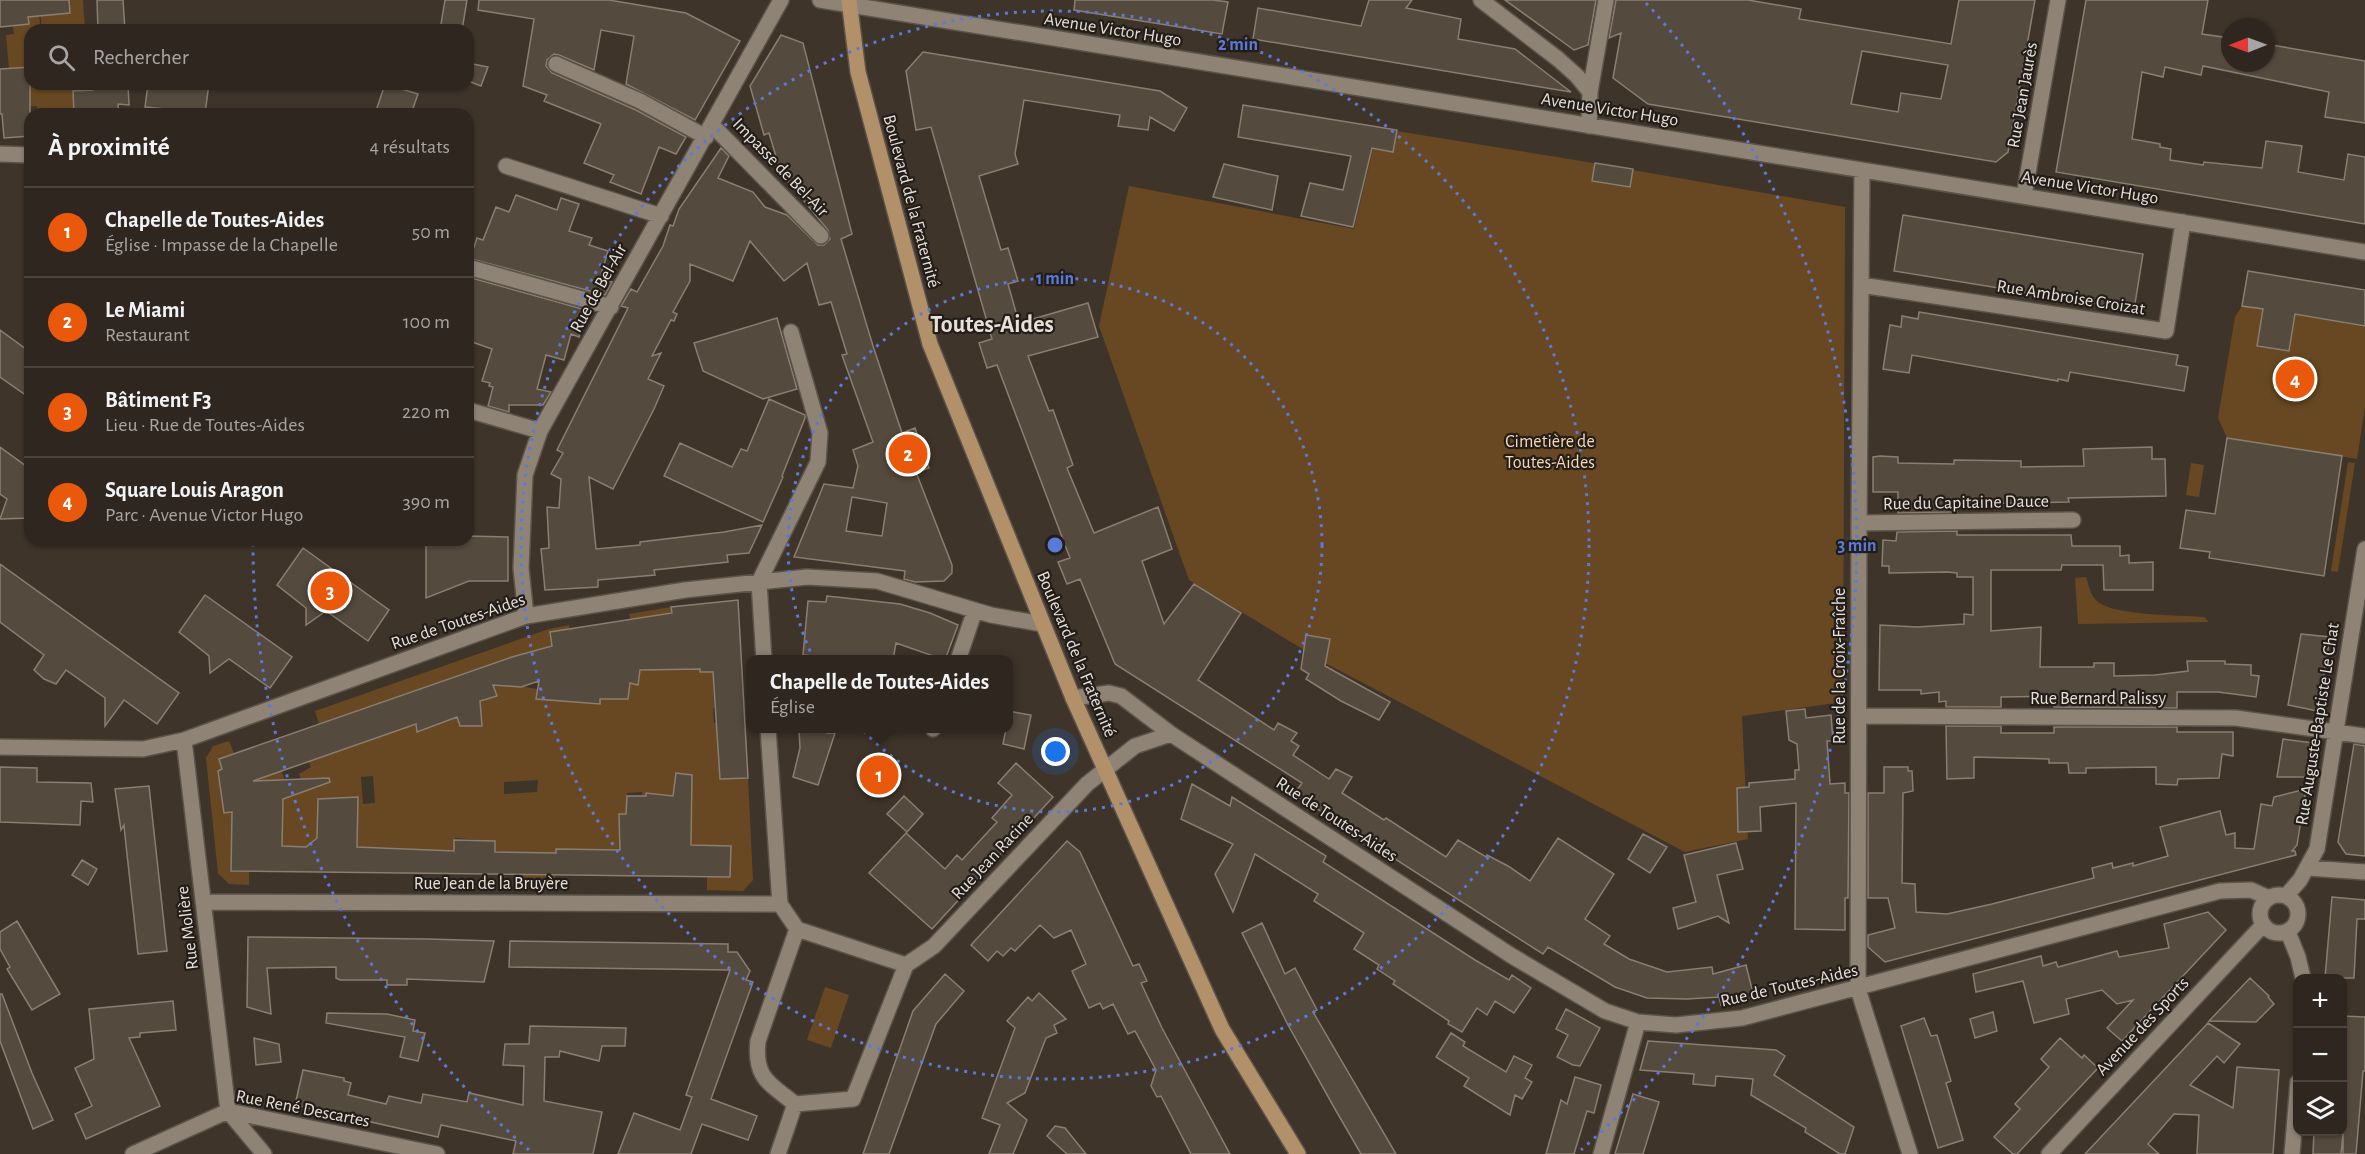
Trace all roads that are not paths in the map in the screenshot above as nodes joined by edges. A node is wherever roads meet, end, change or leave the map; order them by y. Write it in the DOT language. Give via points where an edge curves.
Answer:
graph roads {
  1 [pos="781,0"];
  2 [pos="820,0"];
  3 [pos="1481,0"];
  4 [pos="1606,0"];
  5 [pos="2058,0"];
  6 [pos="850,2"];
  7 [pos="556,64"];
  8 [pos="1590,92"];
  9 [pos="1589,126"];
  10 [pos="709,131"];
  11 [pos="0,154"];
  12 [pos="24,154"];
  13 [pos="506,166"];
  14 [pos="1862,170"];
  15 [pos="2024,196"];
  16 [pos="661,216"];
  17 [pos="2183,222"];
  18 [pos="821,236"];
  19 [pos="2365,252"];
  20 [pos="474,269"];
  21 [pos="1862,285"];
  22 [pos="610,306"];
  23 [pos="791,332"];
  24 [pos="474,412"];
  25 [pos="540,431"];
  26 [pos="2073,520"];
  27 [pos="1859,523"];
  28 [pos="2365,549"];
  29 [pos="759,582"];
  30 [pos="975,610"];
  31 [pos="526,616"];
  32 [pos="1042,624"];
  33 [pos="764,655"];
  34 [pos="960,655"];
  35 [pos="1073,698"];
  36 [pos="1859,716"];
  37 [pos="2335,732"];
  38 [pos="768,733"];
  39 [pos="1171,734"];
  40 [pos="2365,736"];
  41 [pos="184,740"];
  42 [pos="0,747"];
  43 [pos="1104,770"];
  44 [pos="2308,868"];
  45 [pos="2365,872"];
  46 [pos="2233,891"];
  47 [pos="2286,896"];
  48 [pos="2269,898"];
  49 [pos="203,902"];
  50 [pos="780,904"];
  51 [pos="2262,918"];
  52 [pos="797,929"];
  53 [pos="2288,932"];
  54 [pos="906,965"];
  55 [pos="2302,974"];
  56 [pos="1858,989"];
  57 [pos="1638,1022"];
  58 [pos="795,1104"];
  59 [pos="228,1111"];
  60 [pos="2294,1136"];
  61 [pos="133,1154"];
  62 [pos="264,1154"];
  63 [pos="437,1154"];
  64 [pos="778,1154"];
  65 [pos="1298,1154"];
  66 [pos="1601,1154"];
  67 [pos="1910,1154"];
  68 [pos="2049,1154"];
  69 [pos="2292,1154"];
  1 -- 10 [label="street, Rue de Bel-Air"];
  2 -- 6 [label="street, Avenue Victor Hugo"];
  3 -- 8 [label="street" via="1558,59"];
  4 -- 8 [label="street"];
  5 -- 15 [label="street, Rue Jean Jaurès"];
  6 -- 9 [label="street, Avenue Victor Hugo"];
  6 -- 32 [label="main road, Boulevard de la Fraternité" via="858,72 930,344"];
  7 -- 10 [label="street, Impasse de Bel-Air"];
  8 -- 9 [label="street"];
  9 -- 14 [label="street, Avenue Victor Hugo"];
  10 -- 16 [label="street, Rue de Bel-Air"];
  10 -- 18 [label="street, Impasse de Bel-Air"];
  11 -- 12 [label="street"];
  13 -- 16 [label="street"];
  14 -- 15 [label="street, Avenue Victor Hugo"];
  14 -- 21 [label="street, Rue de la Croix-Fraîche"];
  15 -- 17 [label="street, Avenue Victor Hugo"];
  16 -- 22 [label="street, Rue de Bel-Air"];
  17 -- 19 [label="street, Avenue Victor Hugo"];
  17 -- 21 [label="street, Rue Ambroise Croizat" via="2166,331"];
  20 -- 22 [label="street"];
  21 -- 27 [label="street, Rue de la Croix-Fraîche"];
  22 -- 25 [label="street, Rue de Bel-Air"];
  23 -- 29 [label="street" via="820,433 818,462"];
  24 -- 25 [label="street"];
  25 -- 31 [label="street, Rue de Bel-Air" via="525,475 521,568"];
  26 -- 27 [label="street, Rue du Capitaine Dauce"];
  27 -- 36 [label="street, Rue de la Croix-Fraîche"];
  28 -- 37 [label="street, Rue Auguste-Baptiste Le Chat"];
  29 -- 30 [label="street, Rue de Toutes-Aides" via="807,577 877,581"];
  29 -- 31 [label="street, Rue de Toutes-Aides"];
  29 -- 33 [label="street"];
  30 -- 32 [label="street, Rue de Toutes-Aides"];
  30 -- 34 [label="street"];
  31 -- 41 [label="street, Rue de Toutes-Aides"];
  32 -- 35 [label="main road, Boulevard de la Fraternité"];
  35 -- 39 [label="street, Rue de Toutes-Aides" via="1109,693 1121,696"];
  35 -- 43 [label="main road, Boulevard de la Fraternité"];
  36 -- 37 [label="street, Rue Bernard Palissy" via="2236,718"];
  36 -- 56 [label="street, Rue de la Croix-Fraîche"];
  37 -- 40 [label="street, Rue Bernard Palissy"];
  37 -- 44 [label="street, Rue Auguste-Baptiste Le Chat" via="2317,849"];
  38 -- 50 [label="street"];
  39 -- 43 [label="street" via="1135,746"];
  39 -- 57 [label="street, Rue de Toutes-Aides" via="1521,962 1605,1011"];
  41 -- 42 [label="street, Rue de Toutes-Aides" via="143,749"];
  41 -- 49 [label="street, Rue Molière"];
  43 -- 54 [label="street, Rue Jean Racine" via="934,946"];
  43 -- 65 [label="main road, Boulevard de la Fraternité" via="1221,1029"];
  44 -- 45 [label="street"];
  44 -- 47 [label="street, Rue Auguste-Baptiste Le Chat"];
  46 -- 48 [label="street, Rue de Toutes-Aides" via="2251,890"];
  46 -- 51 [label="street"];
  46 -- 56 [label="street, Rue de Toutes-Aides" via="2220,891"];
  47 -- 48 [label="street"];
  47 -- 53 [label="street" via="2296,904 2299,916"];
  48 -- 51 [label="street"];
  49 -- 50 [label="street, Rue Jean de la Bruyère"];
  49 -- 59 [label="street, Rue Molière"];
  50 -- 52 [label="street"];
  51 -- 53 [label="street" via="2275,933"];
  51 -- 68 [label="street, Avenue des Sports"];
  52 -- 54 [label="street"];
  52 -- 58 [label="street" via="758,1041 756,1059 764,1079"];
  53 -- 55 [label="street"];
  54 -- 58 [label="street" via="853,1099"];
  56 -- 57 [label="street, Rue de Toutes-Aides" via="1742,1018 1676,1025"];
  56 -- 67 [label="street, Rue de la Croix-Fraîche"];
  57 -- 66 [label="street"];
  58 -- 64 [label="street"];
  59 -- 61 [label="street, Rue René Descartes"];
  59 -- 62 [label="street"];
  59 -- 63 [label="street, Rue René Descartes"];
  60 -- 69 [label="street"];
}
